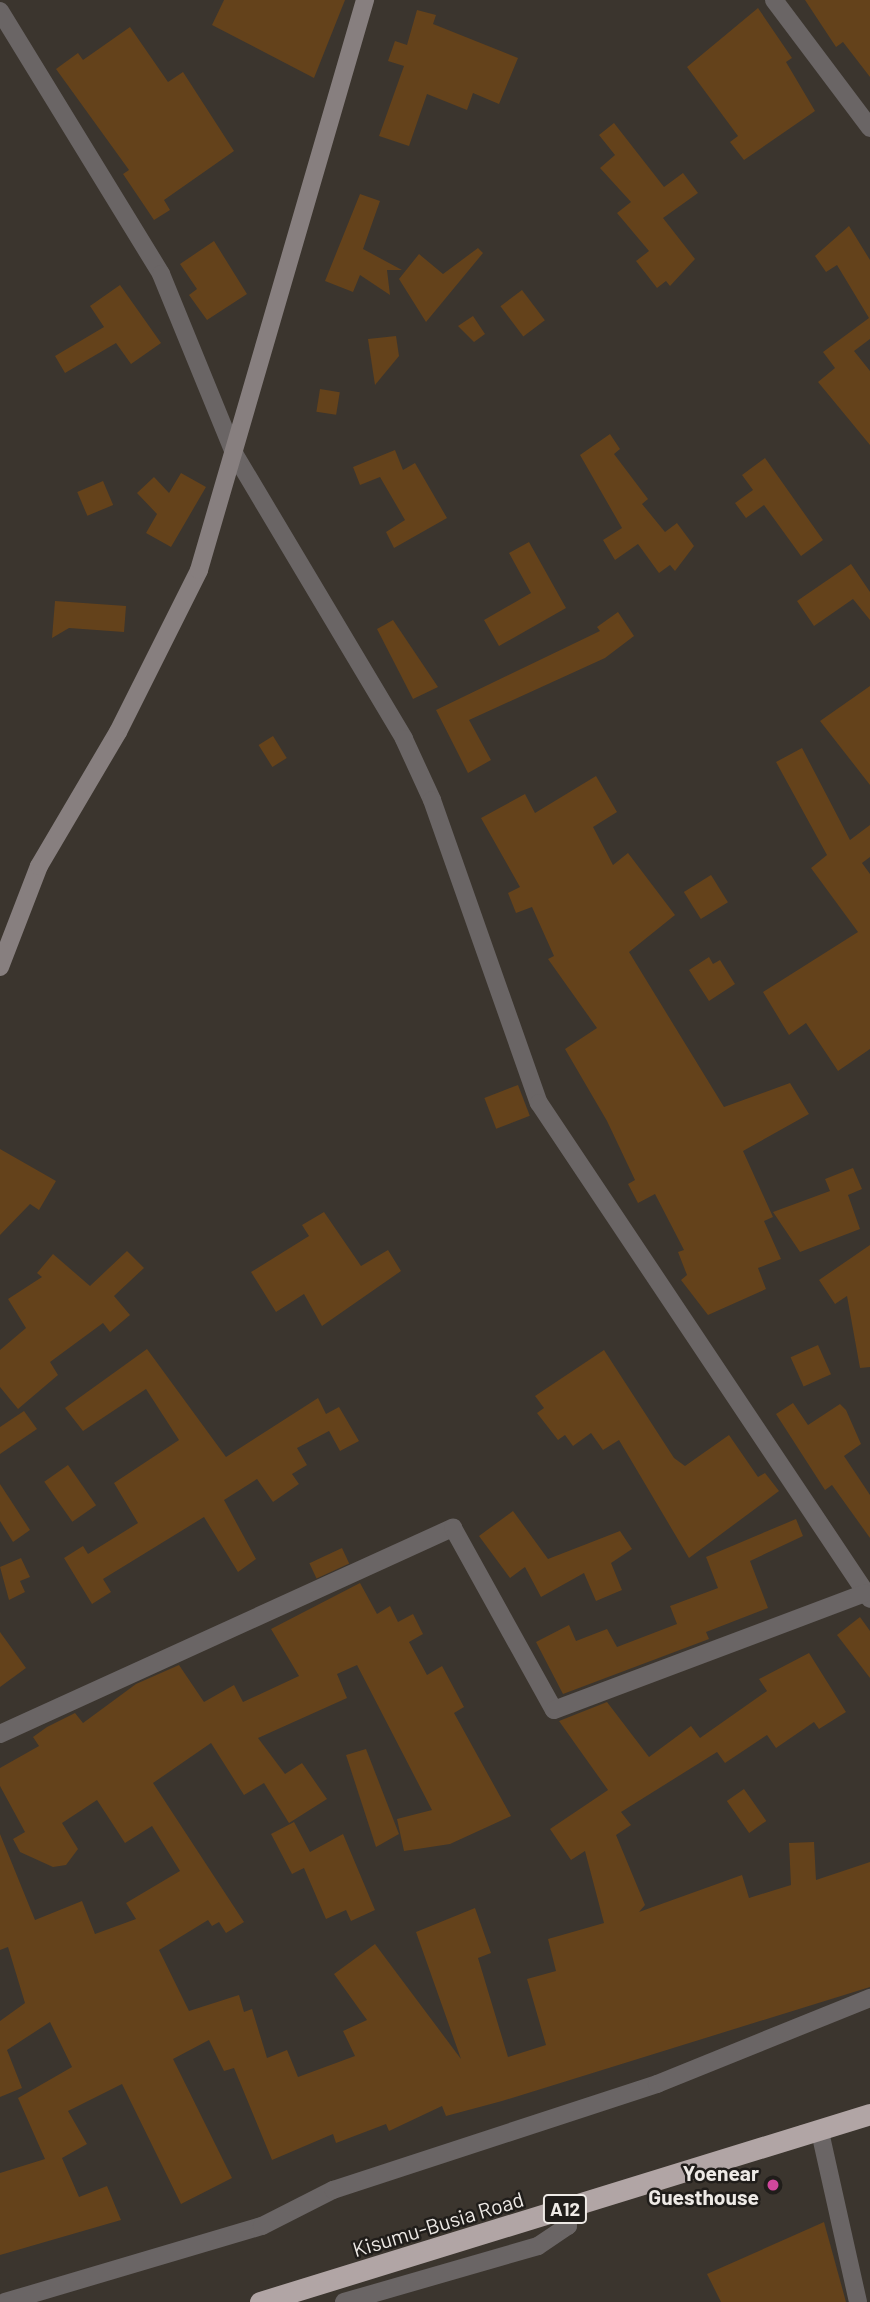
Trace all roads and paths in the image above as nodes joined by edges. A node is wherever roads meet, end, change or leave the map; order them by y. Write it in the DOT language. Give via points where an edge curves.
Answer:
graph roads {
  1 [pos="365,0"];
  2 [pos="774,0"];
  3 [pos="0,10"];
  4 [pos="870,128"];
  5 [pos="235,455"];
  6 [pos="0,967"];
  7 [pos="867,1596"];
  8 [pos="0,1734"];
  9 [pos="870,1998"];
  10 [pos="870,2114"];
  11 [pos="820,2132"];
  12 [pos="566,2209"];
  13 [pos="5,2302"];
  14 [pos="260,2302"];
  15 [pos="344,2302"];
  16 [pos="858,2302"];
  1 -- 5 [label="street"];
  2 -- 4 [label="street"];
  3 -- 5 [label="street" via="161,274"];
  5 -- 6 [label="street" via="199,570 118,732 39,866"];
  5 -- 7 [label="street" via="415,763 539,1103 559,1140"];
  7 -- 8 [label="street" via="554,1710 453,1528"];
  9 -- 13 [label="street" via="657,2084 333,2190 262,2227"];
  10 -- 11 [label="highway, Kisumu-Busia Road / A12"];
  11 -- 12 [label="highway, Kisumu-Busia Road / A12"];
  11 -- 16 [label="street"];
  12 -- 14 [label="highway, Kisumu-Busia Road / A12"];
  12 -- 15 [label="street" via="568,2226 538,2246"];
}
